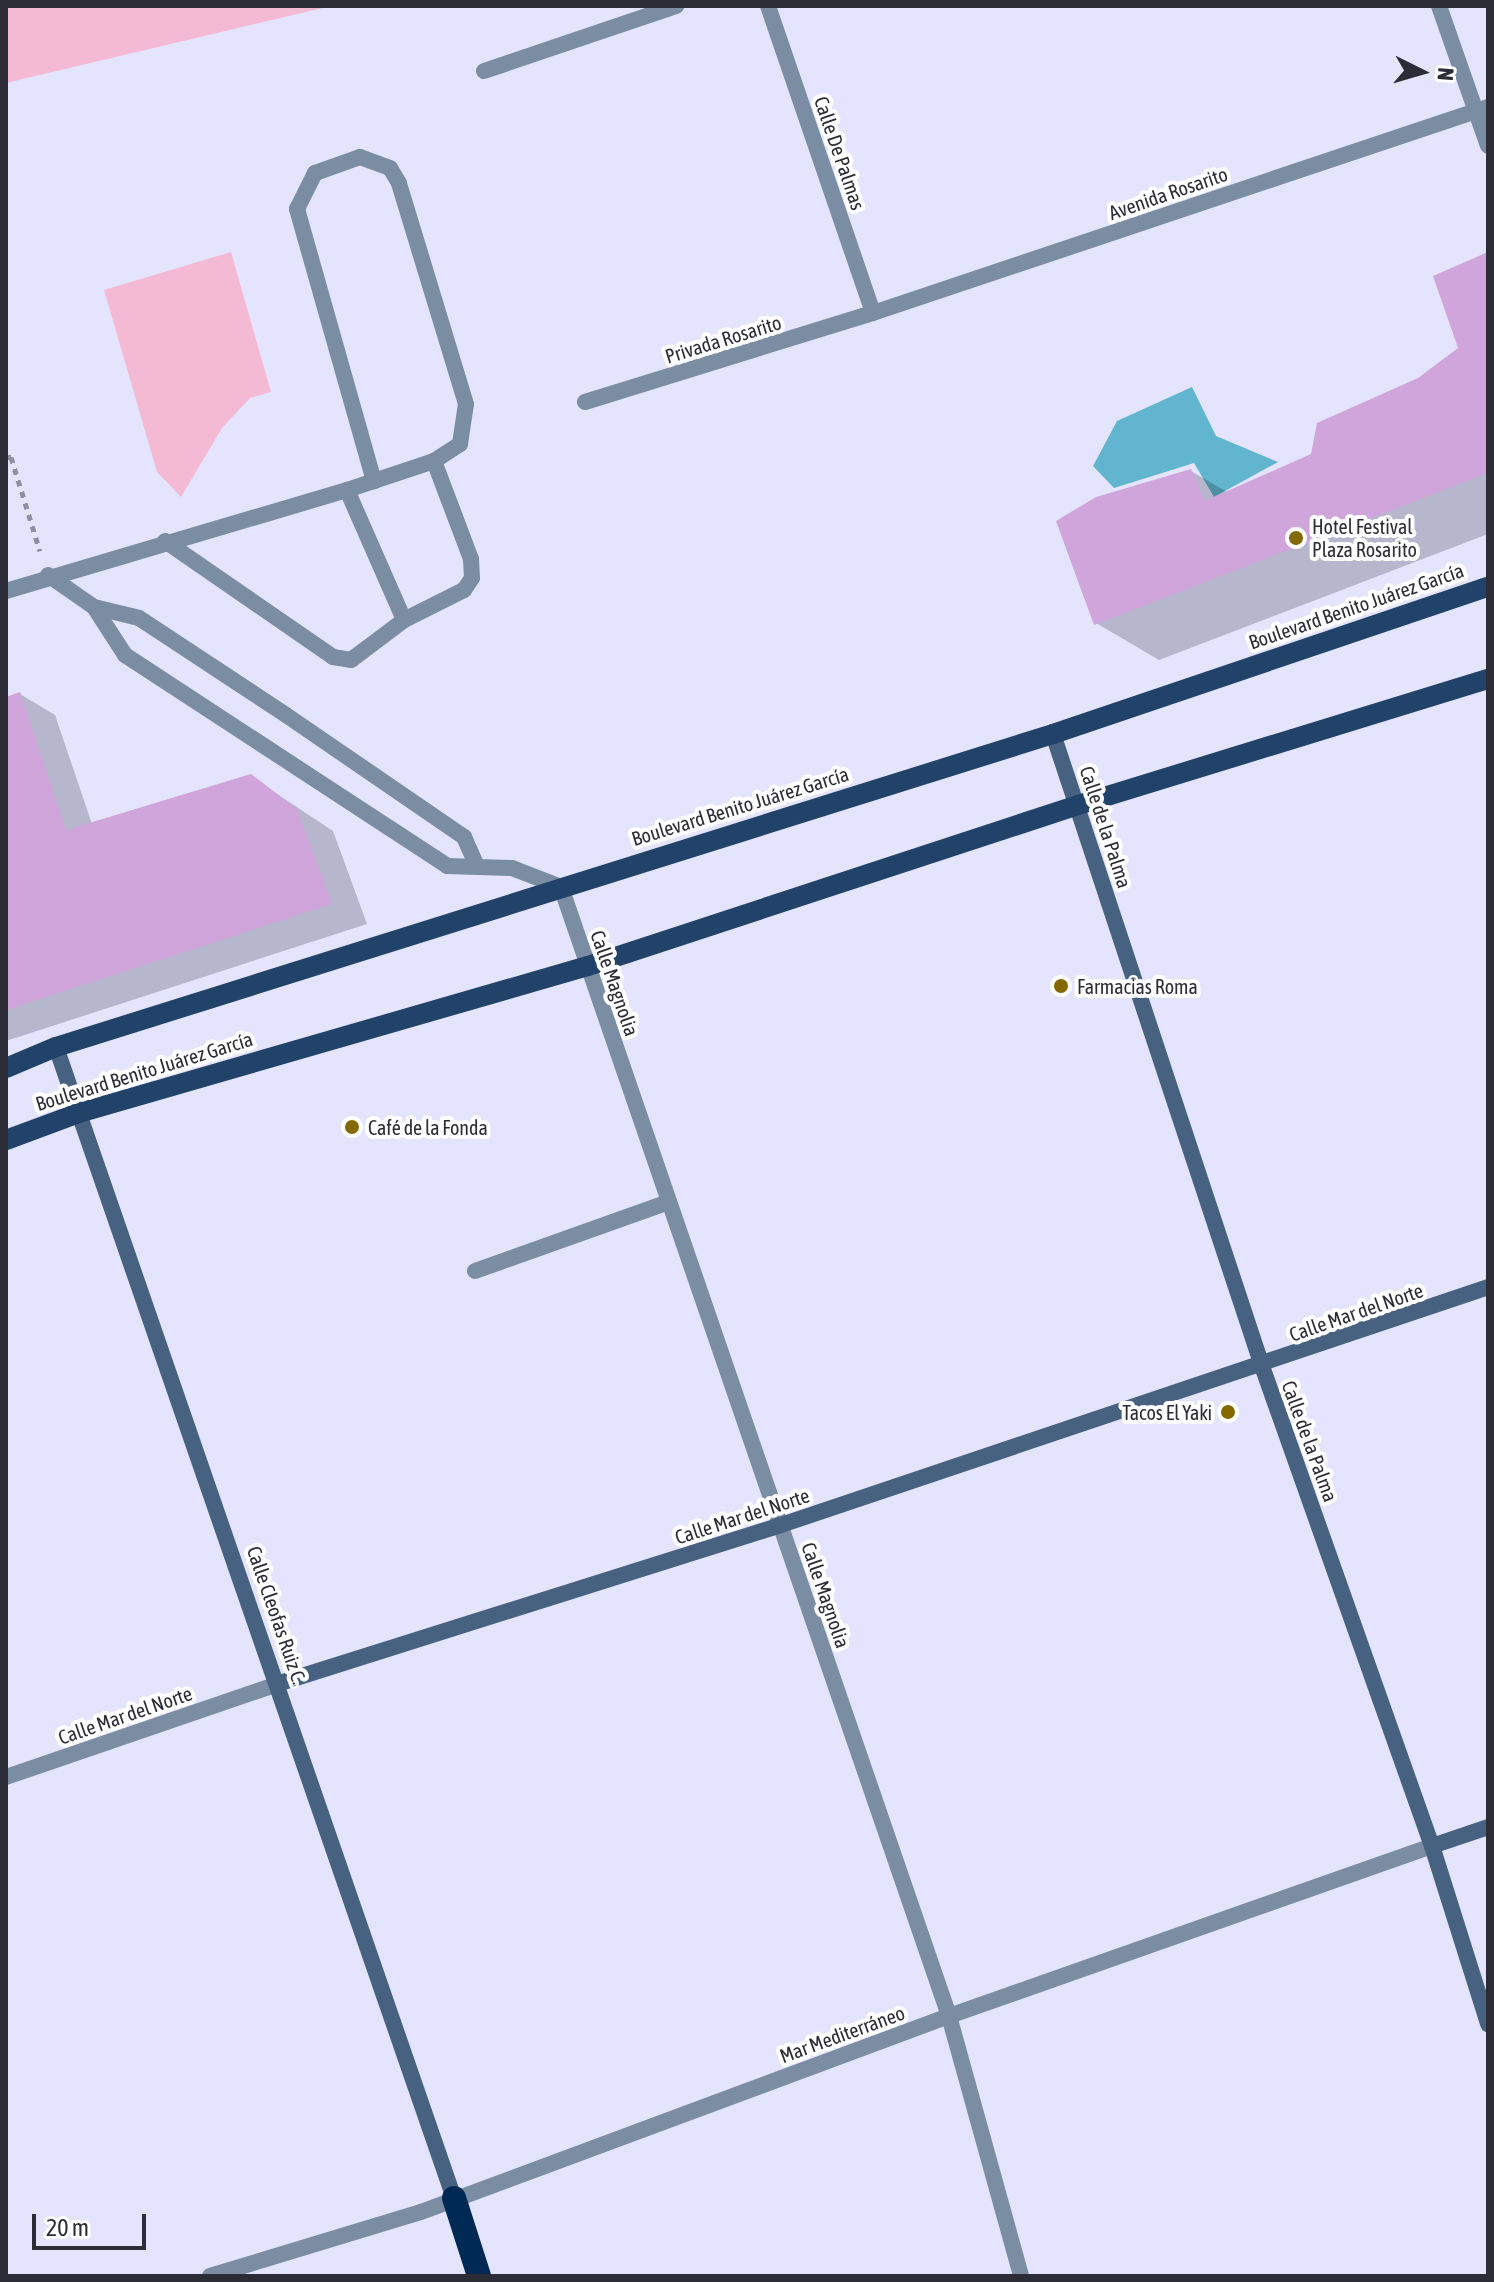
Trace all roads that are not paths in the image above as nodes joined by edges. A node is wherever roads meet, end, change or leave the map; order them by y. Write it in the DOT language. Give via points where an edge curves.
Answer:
graph roads {
  1 [pos="676,6"];
  2 [pos="768,6"];
  3 [pos="1439,6"];
  4 [pos="484,71"];
  5 [pos="1482,109"];
  6 [pos="1488,146"];
  7 [pos="873,313"];
  8 [pos="585,402"];
  9 [pos="434,461"];
  10 [pos="374,481"];
  11 [pos="347,490"];
  12 [pos="165,541"];
  13 [pos="48,575"];
  14 [pos="1488,587"];
  15 [pos="6,591"];
  16 [pos="94,607"];
  17 [pos="404,620"];
  18 [pos="1488,679"];
  19 [pos="1053,734"];
  20 [pos="1078,805"];
  21 [pos="476,864"];
  22 [pos="561,887"];
  23 [pos="588,966"];
  24 [pos="56,1047"];
  25 [pos="6,1068"];
  26 [pos="79,1113"];
  27 [pos="6,1140"];
  28 [pos="669,1202"];
  29 [pos="475,1271"];
  30 [pos="1488,1287"];
  31 [pos="1262,1366"];
  32 [pos="781,1525"];
  33 [pos="280,1683"];
  34 [pos="6,1777"];
  35 [pos="1488,1827"];
  36 [pos="1432,1846"];
  37 [pos="949,2016"];
  38 [pos="1488,2024"];
  39 [pos="454,2198"];
  40 [pos="210,2276"];
  41 [pos="479,2276"];
  42 [pos="1021,2276"];
  1 -- 4 [label="street"];
  2 -- 7 [label="street, Calle De Palmas"];
  3 -- 5 [label="street"];
  5 -- 6 [label="street"];
  5 -- 7 [label="street, Avenida Rosarito"];
  7 -- 8 [label="street, Privada Rosarito"];
  9 -- 10 [label="street"];
  9 -- 10 [label="street" via="460,444 466,404 399,183 390,168 360,157 315,173 297,209"];
  9 -- 17 [label="street" via="471,559 472,578 464,590"];
  10 -- 11 [label="street"];
  11 -- 12 [label="street"];
  11 -- 17 [label="street"];
  12 -- 13 [label="street"];
  12 -- 17 [label="street" via="333,657 359,658"];
  13 -- 15 [label="street"];
  13 -- 16 [label="street"];
  14 -- 19 [label="main road, Boulevard Benito Juárez García"];
  16 -- 21 [label="street" via="139,618 261,698 464,837"];
  16 -- 21 [label="street" via="125,655 447,866"];
  18 -- 20 [label="main road, Boulevard Benito Juárez García"];
  19 -- 20 [label="street, Calle de la Palma"];
  19 -- 22 [label="main road, Boulevard Benito Juárez García"];
  20 -- 23 [label="main road, Boulevard Benito Juárez García"];
  20 -- 31 [label="street, Calle de la Palma"];
  21 -- 22 [label="street" via="512,868"];
  22 -- 23 [label="street, Calle Magnolia"];
  22 -- 24 [label="main road, Boulevard Benito Juárez García"];
  23 -- 26 [label="main road, Boulevard Benito Juárez García"];
  23 -- 28 [label="street, Calle Magnolia"];
  24 -- 25 [label="main road, Boulevard Benito Juárez García"];
  24 -- 26 [label="street, Calle Cleofas Ruiz C."];
  26 -- 27 [label="main road, Boulevard Benito Juárez García"];
  26 -- 33 [label="street, Calle Cleofas Ruiz C."];
  28 -- 29 [label="street"];
  28 -- 32 [label="street, Calle Magnolia"];
  30 -- 31 [label="street, Calle Mar del Norte"];
  31 -- 32 [label="street, Calle Mar del Norte"];
  31 -- 36 [label="street, Calle de la Palma"];
  32 -- 33 [label="street, Calle Mar del Norte"];
  32 -- 37 [label="street, Calle Magnolia"];
  33 -- 34 [label="street, Calle Mar del Norte"];
  33 -- 39 [label="street, Calle Cleofas Ruiz C."];
  35 -- 36 [label="street, Mar Mediterráneo"];
  36 -- 37 [label="street, Mar Mediterráneo"];
  36 -- 38 [label="street, Calle de la Palma"];
  37 -- 39 [label="street, Mar Mediterráneo"];
  37 -- 42 [label="street, Calle Magnolia"];
  39 -- 40 [label="street, Mar Mediterráneo"];
  39 -- 41 [label="highway"];
}
